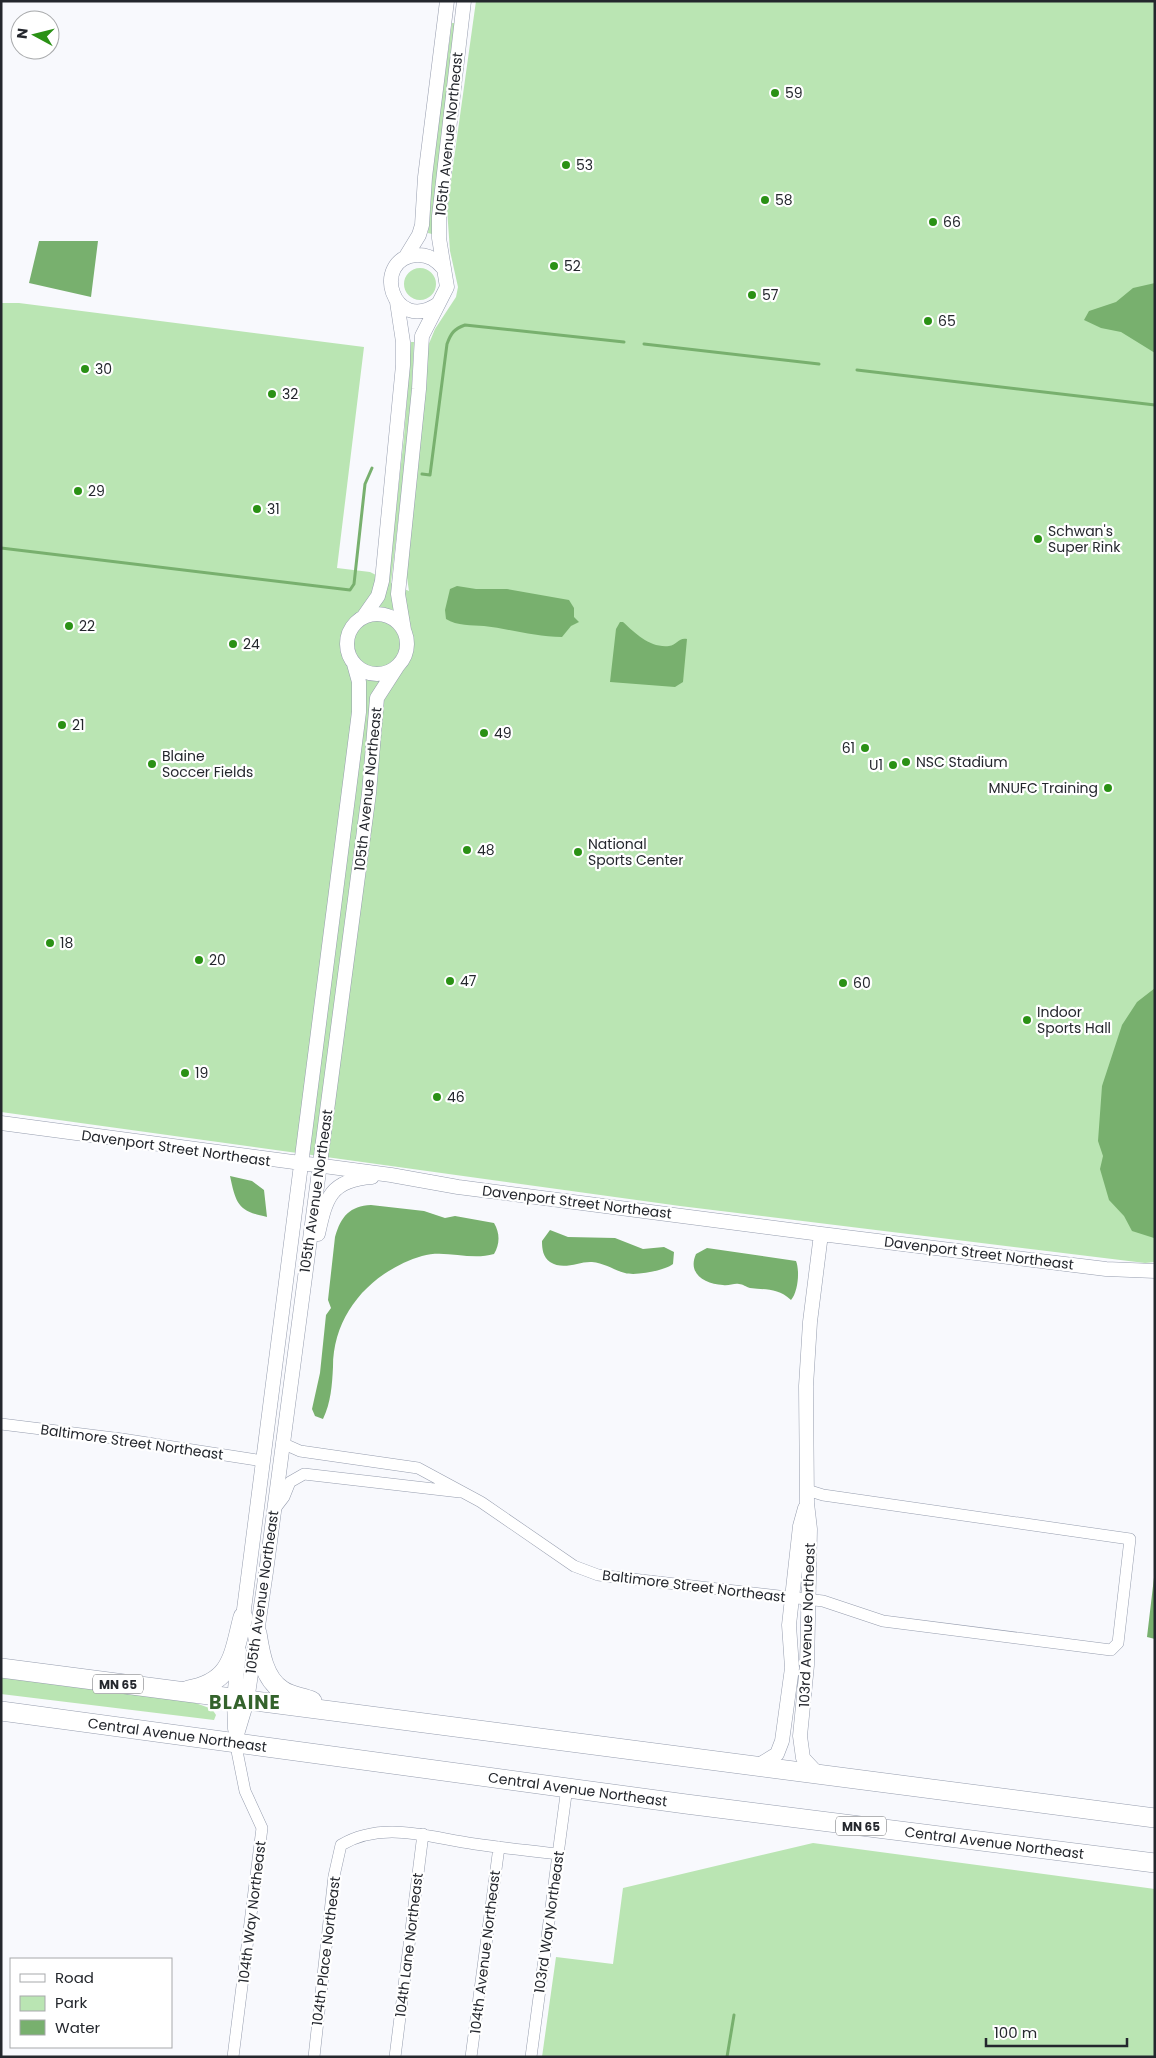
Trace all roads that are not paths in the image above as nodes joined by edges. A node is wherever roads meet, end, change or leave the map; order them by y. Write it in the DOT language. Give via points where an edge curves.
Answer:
graph roads {
  1 [pos="447,1"];
  2 [pos="464,1"];
  3 [pos="405,258"];
  4 [pos="443,268"];
  5 [pos="397,302"];
  6 [pos="438,304"];
  7 [pos="364,616"];
  8 [pos="404,630"];
  9 [pos="354,664"];
  10 [pos="397,666"];
  11 [pos="1,1124"];
  12 [pos="300,1164"];
  13 [pos="320,1166"];
  14 [pos="391,1175"];
  15 [pos="821,1234"];
  16 [pos="1155,1271"];
  17 [pos="301,1305"];
  18 [pos="1,1424"];
  19 [pos="282,1444"];
  20 [pos="263,1461"];
  21 [pos="467,1493"];
  22 [pos="807,1496"];
  23 [pos="274,1510"];
  24 [pos="792,1598"];
  25 [pos="808,1600"];
  26 [pos="243,1617"];
  27 [pos="257,1633"];
  28 [pos="1,1668"];
  29 [pos="176,1691"];
  30 [pos="241,1700"];
  31 [pos="1,1711"];
  32 [pos="346,1712"];
  33 [pos="235,1741"];
  34 [pos="759,1765"];
  35 [pos="816,1773"];
  36 [pos="567,1787"];
  37 [pos="1155,1818"];
  38 [pos="423,1834"];
  39 [pos="499,1847"];
  40 [pos="558,1854"];
  41 [pos="1155,1863"];
  42 [pos="233,2057"];
  43 [pos="314,2057"];
  44 [pos="395,2057"];
  45 [pos="471,2057"];
  46 [pos="531,2057"];
  1 -- 3 [label="street, 105th Avenue Northeast" via="422,225"];
  2 -- 4 [label="street, 105th Avenue Northeast" via="439,216"];
  3 -- 4 [label="street" via="421,254 437,261"];
  3 -- 5 [label="street, 105th Avenue Northeast" via="391,275 391,288"];
  4 -- 6 [label="street, 105th Avenue Northeast" via="447,287"];
  5 -- 6 [label="street" via="413,311 430,309"];
  5 -- 7 [label="street, 105th Avenue Northeast" via="403,366 382,581 378,596"];
  6 -- 8 [label="street, 105th Avenue Northeast" via="422,336 398,594"];
  7 -- 8 [label="street" via="384,614"];
  7 -- 9 [label="street, 105th Avenue Northeast" via="355,623 348,638 349,654"];
  8 -- 10 [label="street, 105th Avenue Northeast" via="406,651"];
  9 -- 10 [label="street" via="370,673 380,674"];
  9 -- 12 [label="street, 105th Avenue Northeast" via="359,682 359,712"];
  10 -- 13 [label="street, 105th Avenue Northeast" via="377,698 369,793"];
  11 -- 12 [label="street, Davenport Street Northeast"];
  12 -- 13 [label="street, Davenport Street Northeast"];
  12 -- 20 [label="street, 105th Avenue Northeast"];
  13 -- 14 [label="street, Davenport Street Northeast"];
  13 -- 17 [label="street, 105th Avenue Northeast"];
  14 -- 15 [label="street, Davenport Street Northeast" via="458,1187"];
  14 -- 17 [label="street" via="349,1181 332,1192 325,1203"];
  15 -- 16 [label="street, Davenport Street Northeast" via="1097,1268"];
  15 -- 22 [label="street, 103rd Avenue Northeast" via="807,1356"];
  17 -- 19 [label="street, 105th Avenue Northeast"];
  18 -- 20 [label="street, Baltimore Street Northeast"];
  19 -- 21 [label="street, Baltimore Street Northeast" via="300,1451 418,1468"];
  19 -- 23 [label="street, 105th Avenue Northeast"];
  20 -- 26 [label="street, 105th Avenue Northeast"];
  21 -- 23 [label="street, Baltimore Street Northeast" via="304,1474 290,1482"];
  21 -- 24 [label="street, Baltimore Street Northeast" via="574,1566 598,1575"];
  22 -- 24 [label="street, 103rd Avenue Northeast" via="800,1526"];
  22 -- 25 [label="street, 103rd Avenue Northeast" via="810,1530"];
  22 -- 25 [label="street, Baltimore Street Northeast" via="823,1495 1130,1538 1118,1643 1110,1650 883,1620 830,1603"];
  23 -- 27 [label="street, 105th Avenue Northeast"];
  24 -- 25 [label="street, Baltimore Street Northeast"];
  24 -- 34 [label="street, 103rd Avenue Northeast" via="788,1624 792,1668 782,1741 777,1754"];
  25 -- 35 [label="street, 103rd Avenue Northeast" via="807,1665 800,1736 803,1758"];
  26 -- 29 [label="highway" via="225,1673 204,1687"];
  26 -- 30 [label="street, 105th Avenue Northeast"];
  27 -- 30 [label="street, 105th Avenue Northeast"];
  27 -- 32 [label="highway" via="264,1664 280,1690"];
  28 -- 29 [label="highway, MN 65"];
  29 -- 30 [label="highway, MN 65"];
  30 -- 32 [label="highway, MN 65"];
  30 -- 33 [label="street, 105th Avenue Northeast"];
  31 -- 33 [label="highway, Central Avenue Northeast / MN 65"];
  32 -- 34 [label="highway, MN 65"];
  33 -- 36 [label="highway, Central Avenue Northeast / MN 65"];
  33 -- 42 [label="street, 104th Way Northeast" via="245,1791 262,1828"];
  34 -- 35 [label="highway, MN 65"];
  35 -- 37 [label="highway, MN 65"];
  36 -- 40 [label="street, 103rd Way Northeast"];
  36 -- 41 [label="highway, Central Avenue Northeast / MN 65"];
  38 -- 39 [label="street"];
  38 -- 43 [label="street, 104th Place Northeast" via="380,1832 341,1845 334,1876"];
  38 -- 44 [label="street, 104th Lane Northeast"];
  39 -- 40 [label="street"];
  39 -- 45 [label="street, 104th Avenue Northeast"];
  40 -- 46 [label="street, 103rd Way Northeast"];
}
